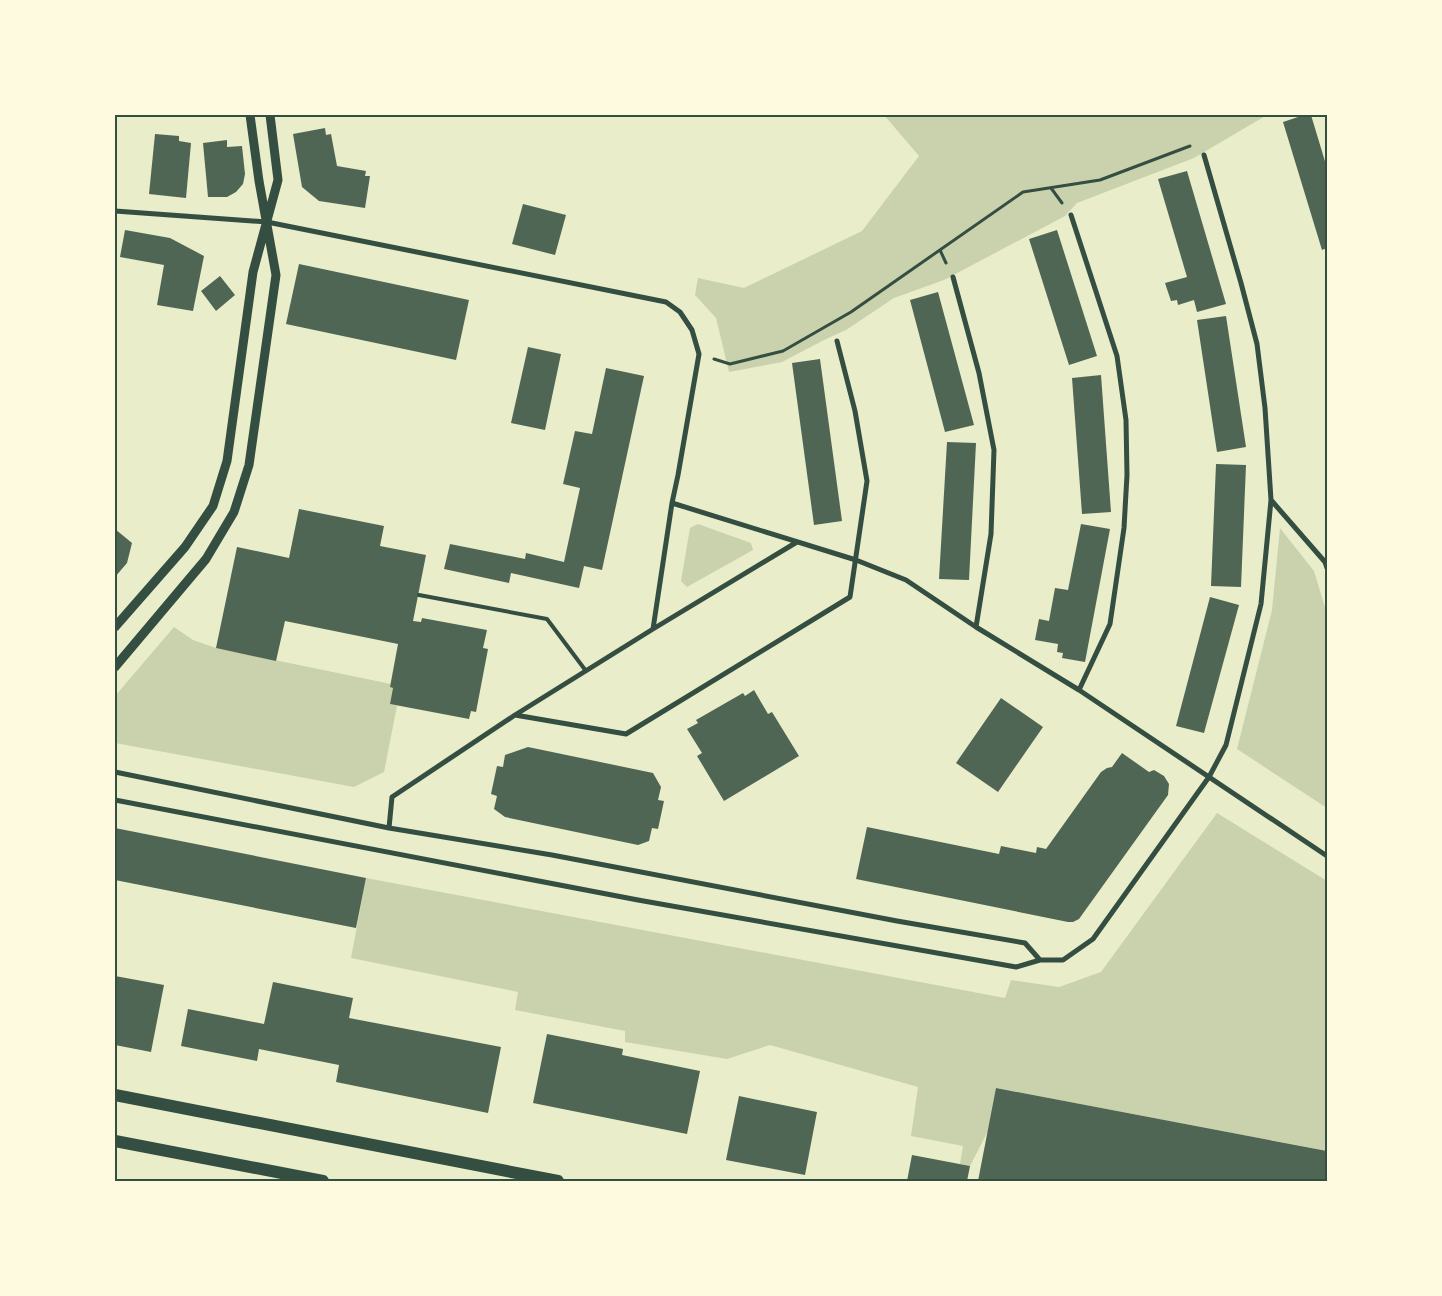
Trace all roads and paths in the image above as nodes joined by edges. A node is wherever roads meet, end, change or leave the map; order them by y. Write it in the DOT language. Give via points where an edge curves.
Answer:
graph roads {
  1 [pos="250,115"];
  2 [pos="270,115"];
  3 [pos="1204,155"];
  4 [pos="115,211"];
  5 [pos="1071,215"];
  6 [pos="267,222"];
  7 [pos="953,277"];
  8 [pos="837,341"];
  9 [pos="699,354"];
  10 [pos="1271,500"];
  11 [pos="672,503"];
  12 [pos="797,542"];
  13 [pos="856,560"];
  14 [pos="1327,568"];
  15 [pos="419,595"];
  16 [pos="115,627"];
  17 [pos="976,627"];
  18 [pos="652,628"];
  19 [pos="115,667"];
  20 [pos="586,671"];
  21 [pos="1079,690"];
  22 [pos="514,715"];
  23 [pos="115,772"];
  24 [pos="1209,777"];
  25 [pos="115,800"];
  26 [pos="389,828"];
  27 [pos="1327,856"];
  28 [pos="1040,960"];
  29 [pos="115,1095"];
  30 [pos="115,1141"];
  31 [pos="323,1181"];
  32 [pos="558,1181"];
  1 -- 6 [label="street"];
  2 -- 6 [label="street" via="278,180"];
  3 -- 9 [label="path" via="1199,142 1100,180 1023,192 851,312 783,351 730,364"];
  3 -- 10 [label="street" via="1256,344 1265,408"];
  4 -- 6 [label="street"];
  5 -- 21 [label="street" via="1117,356 1126,420 1127,476 1124,528 1110,624"];
  6 -- 9 [label="street" via="666,302 680,312 692,330"];
  6 -- 16 [label="street" via="253,272 226,462 213,506 185,547"];
  6 -- 19 [label="street" via="276,275 249,466 234,512 206,559"];
  7 -- 17 [label="street" via="979,373 994,450 992,534"];
  8 -- 13 [label="street" via="855,411 867,481"];
  9 -- 11 [label="street"];
  10 -- 14 [label="street"];
  10 -- 24 [label="street" via="1261,604 1226,745"];
  11 -- 12 [label="street"];
  11 -- 18 [label="street"];
  12 -- 13 [label="street"];
  12 -- 18 [label="street"];
  13 -- 17 [label="street" via="906,580"];
  13 -- 22 [label="street" via="850,597 626,734"];
  15 -- 20 [label="lane" via="547,620"];
  17 -- 21 [label="street"];
  18 -- 20 [label="street"];
  20 -- 22 [label="street"];
  21 -- 24 [label="street"];
  22 -- 26 [label="street" via="392,797"];
  23 -- 26 [label="street"];
  24 -- 27 [label="street"];
  24 -- 28 [label="street" via="1093,939 1063,960"];
  25 -- 28 [label="street" via="638,900 1016,967"];
  26 -- 28 [label="street" via="552,855 1026,944"];
  29 -- 32 [label="main road"];
  30 -- 31 [label="main road"];
}
